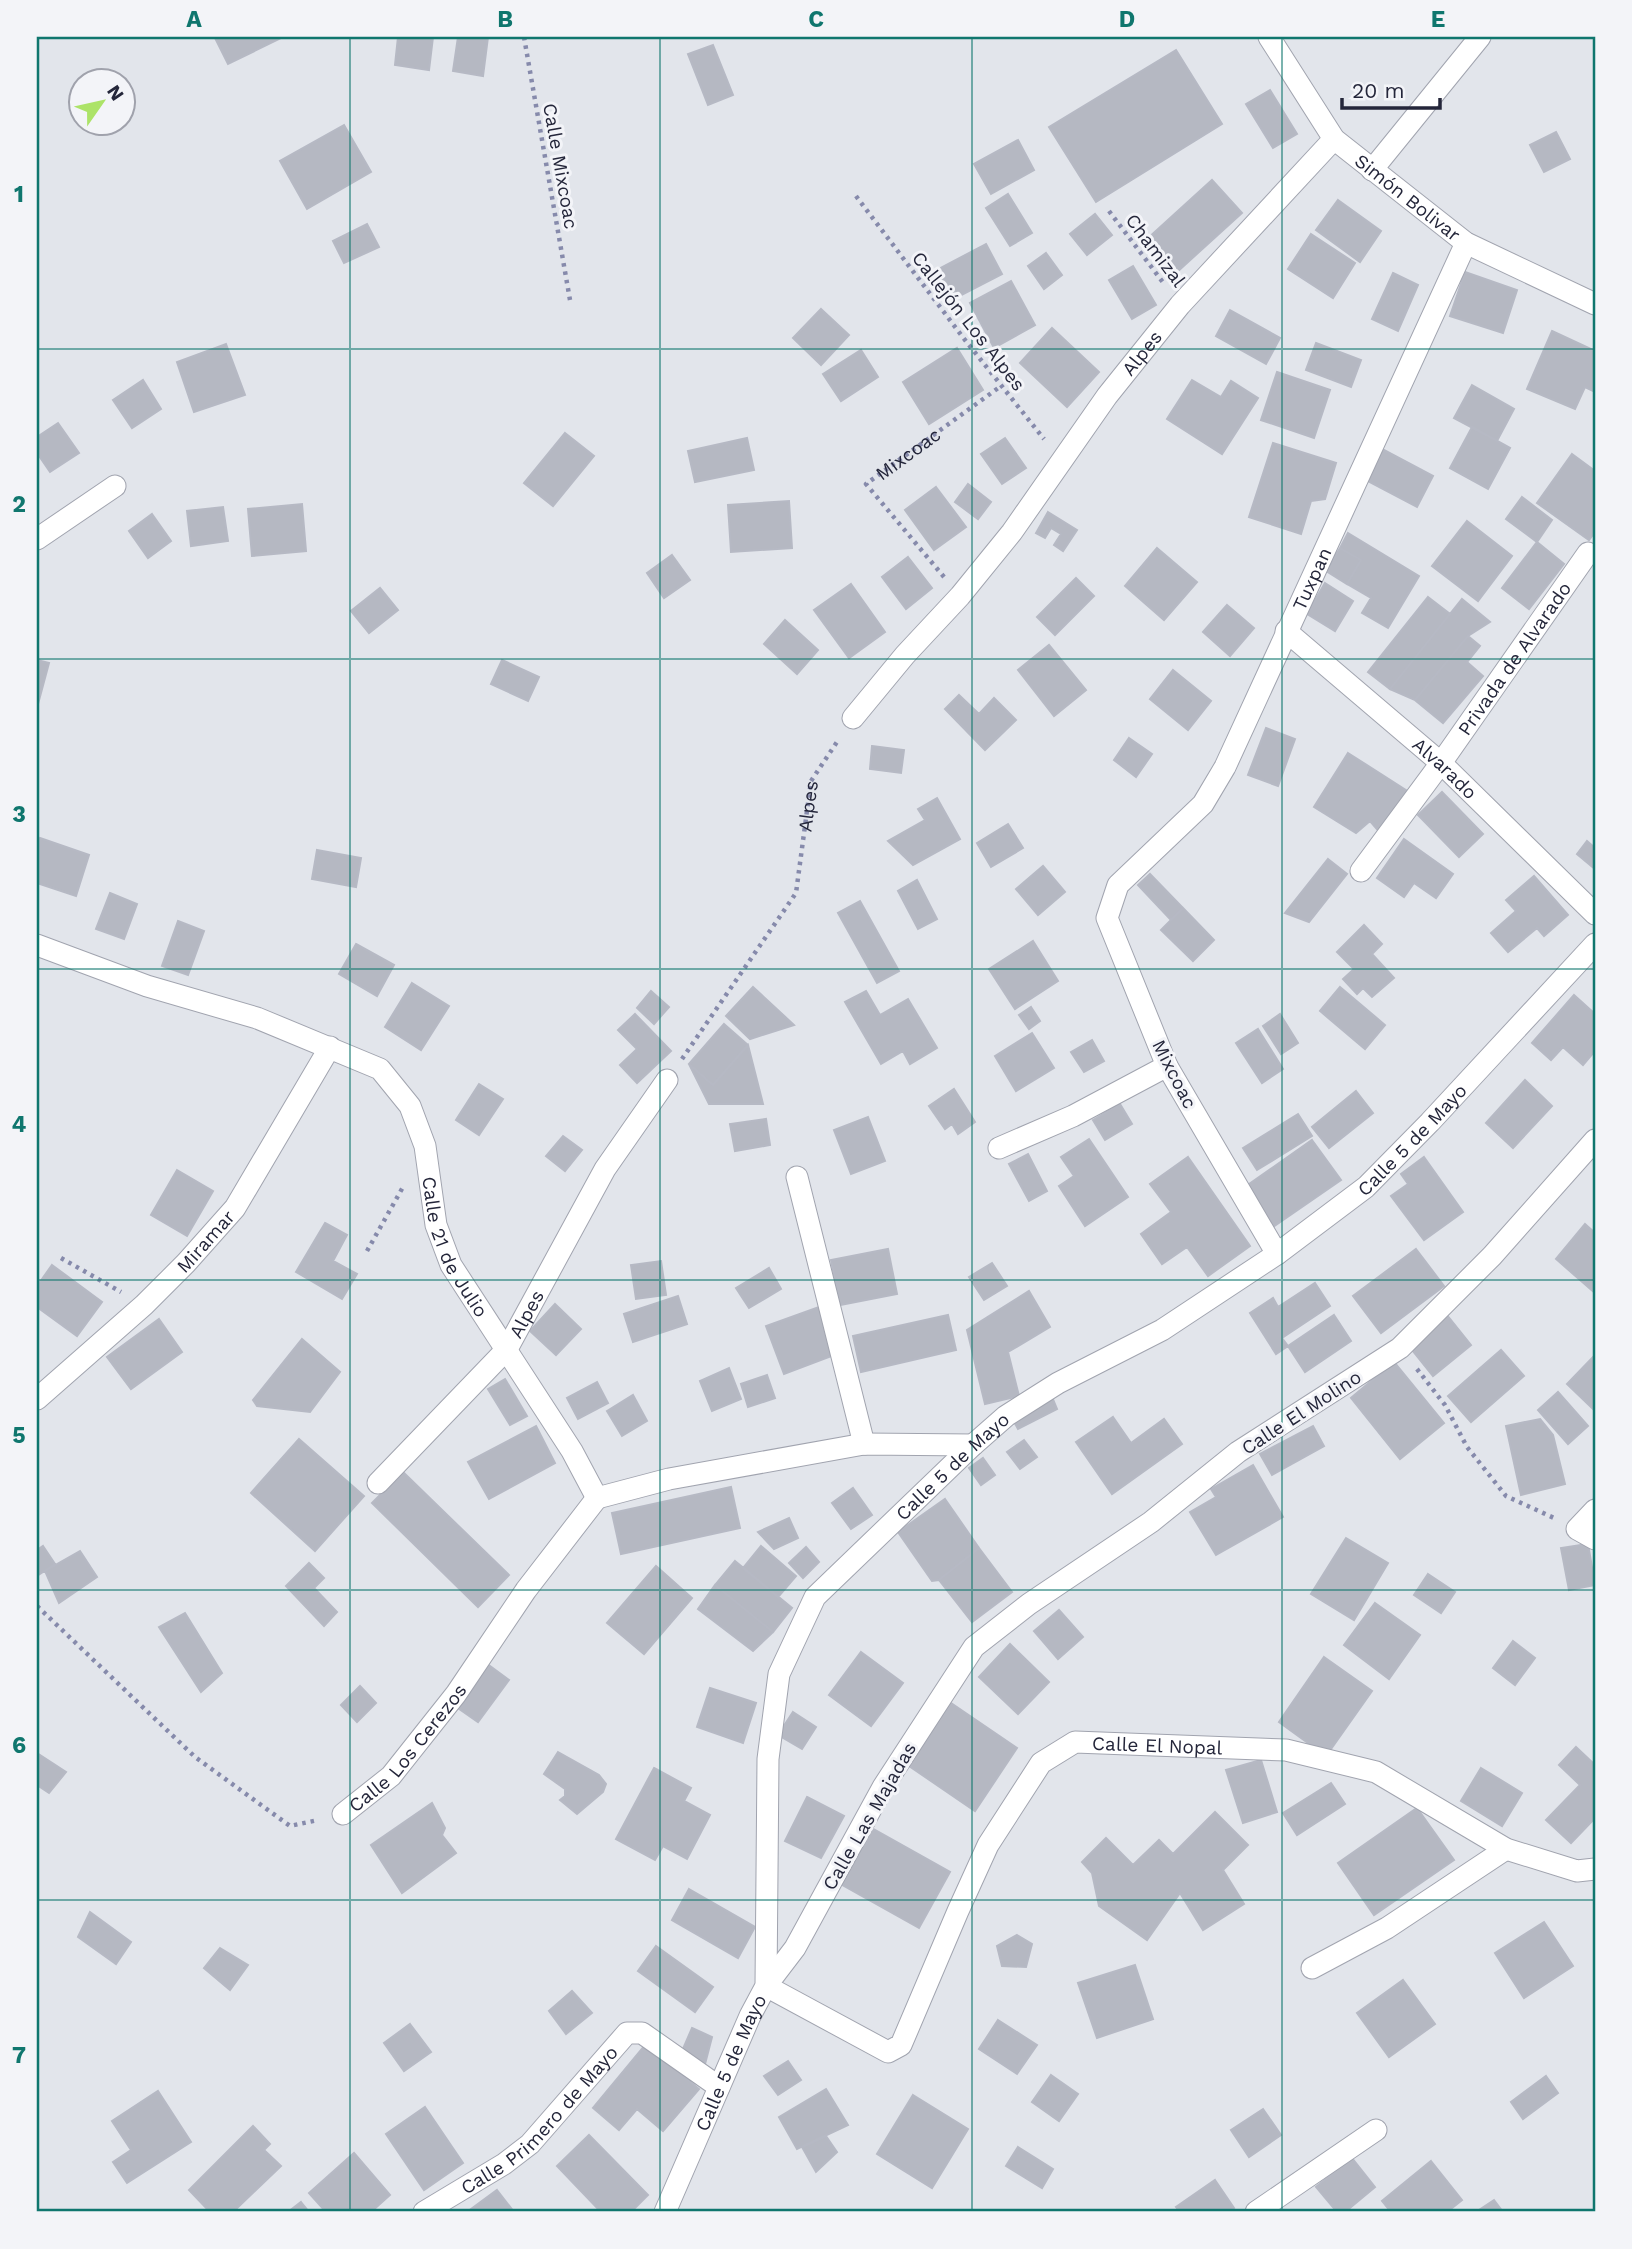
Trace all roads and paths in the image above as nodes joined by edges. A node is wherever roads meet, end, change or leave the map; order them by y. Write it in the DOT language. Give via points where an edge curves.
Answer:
graph roads {
  1 [pos="524,37"];
  2 [pos="1269,37"];
  3 [pos="1480,37"];
  4 [pos="1334,139"];
  5 [pos="1372,170"];
  6 [pos="856,195"];
  7 [pos="1109,211"];
  8 [pos="1466,243"];
  9 [pos="570,300"];
  10 [pos="1595,304"];
  11 [pos="1180,305"];
  12 [pos="1002,386"];
  13 [pos="1062,461"];
  14 [pos="115,486"];
  15 [pos="37,539"];
  16 [pos="1588,553"];
  17 [pos="960,596"];
  18 [pos="1286,631"];
  19 [pos="853,718"];
  20 [pos="1441,763"];
  21 [pos="1361,871"];
  22 [pos="1118,884"];
  23 [pos="1595,914"];
  24 [pos="1595,944"];
  25 [pos="37,945"];
  26 [pos="330,1047"];
  27 [pos="1167,1066"];
  28 [pos="667,1080"];
  29 [pos="1595,1140"];
  30 [pos="425,1146"];
  31 [pos="999,1148"];
  32 [pos="797,1177"];
  33 [pos="367,1251"];
  34 [pos="1276,1254"];
  35 [pos="61,1258"];
  36 [pos="144,1305"];
  37 [pos="1400,1348"];
  38 [pos="507,1349"];
  39 [pos="37,1399"];
  40 [pos="864,1444"];
  41 [pos="972,1445"];
  42 [pos="378,1483"];
  43 [pos="597,1497"];
  44 [pos="1595,1510"];
  45 [pos="1586,1534"];
  46 [pos="37,1606"];
  47 [pos="974,1647"];
  48 [pos="343,1814"];
  49 [pos="1506,1849"];
  50 [pos="1595,1869"];
  51 [pos="1312,1968"];
  52 [pos="766,1986"];
  53 [pos="719,2087"];
  54 [pos="1376,2130"];
  55 [pos="424,2212"];
  56 [pos="665,2212"];
  57 [pos="1256,2212"];
  1 -- 9 [label="path, Calle Mixcoac"];
  2 -- 4 [label="street, Simón Bolivar"];
  3 -- 5 [label="street"];
  4 -- 5 [label="street, Simón Bolivar"];
  4 -- 11 [label="street, Alpes"];
  5 -- 8 [label="street, Simón Bolivar"];
  6 -- 12 [label="path, Callejón Los Alpes"];
  7 -- 11 [label="path, Chamizal"];
  8 -- 10 [label="street, Simón Bolivar"];
  8 -- 18 [label="street, Tuxpan"];
  11 -- 13 [label="street, Alpes"];
  12 -- 13 [label="path, Callejón Los Alpes"];
  12 -- 17 [label="path, Mixcoac" via="866,484"];
  13 -- 17 [label="street, Alpes" via="1012,533"];
  14 -- 15 [label="street"];
  16 -- 20 [label="street, Privada de Alvarado"];
  17 -- 19 [label="street, Alpes"];
  18 -- 20 [label="street, Alvarado"];
  18 -- 22 [label="street, Tuxpan" via="1225,767 1203,804"];
  19 -- 28 [label="path, Alpes" via="811,781 796,893"];
  20 -- 21 [label="street, Privada de Alvarado"];
  20 -- 23 [label="street, Alvarado"];
  22 -- 27 [label="street, Mixcoac" via="1107,918"];
  24 -- 34 [label="street, Calle 5 de Mayo" via="1366,1187"];
  25 -- 26 [label="street, Calle 21 de Julio"];
  26 -- 30 [label="street, Calle 21 de Julio" via="380,1069 410,1106"];
  26 -- 36 [label="street, Miramar" via="235,1208"];
  27 -- 31 [label="street" via="1073,1116"];
  27 -- 34 [label="street, Mixcoac"];
  28 -- 38 [label="street, Alpes" via="605,1170"];
  29 -- 37 [label="street, Calle El Molino" via="1492,1256"];
  30 -- 33 [label="path"];
  30 -- 38 [label="street, Calle 21 de Julio" via="436,1225 451,1265"];
  32 -- 40 [label="street"];
  34 -- 41 [label="street, Calle 5 de Mayo" via="1162,1329 1058,1383 1006,1416"];
  35 -- 36 [label="path"];
  36 -- 39 [label="street, Miramar"];
  37 -- 45 [label="path" via="1506,1496"];
  37 -- 47 [label="street, Calle El Molino" via="1238,1452 1151,1521"];
  38 -- 42 [label="street, Alpes"];
  38 -- 43 [label="street, Calle 21 de Julio"];
  40 -- 41 [label="street"];
  40 -- 43 [label="street" via="669,1479"];
  41 -- 52 [label="street, Calle 5 de Mayo" via="815,1597 779,1674 768,1759"];
  43 -- 48 [label="street, Calle Los Cerezos" via="456,1694 391,1776"];
  44 -- 45 [label="street"];
  46 -- 48 [label="path, Calle Los Cerezos" via="195,1757 290,1826"];
  47 -- 52 [label="street, Calle Las Majadas" via="883,1787 795,1948"];
  49 -- 50 [label="street, Calle El Nopal" via="1577,1871"];
  49 -- 51 [label="street" via="1387,1928"];
  49 -- 52 [label="street, Calle El Nopal" via="1376,1772 1286,1750 1075,1742 1041,1763 988,1846 901,2045 888,2052"];
  52 -- 53 [label="street, Calle 5 de Mayo"];
  53 -- 55 [label="street, Calle Primero de Mayo" via="642,2032 627,2033 530,2144"];
  53 -- 56 [label="street, Calle 5 de Mayo"];
  54 -- 57 [label="street"];
}
